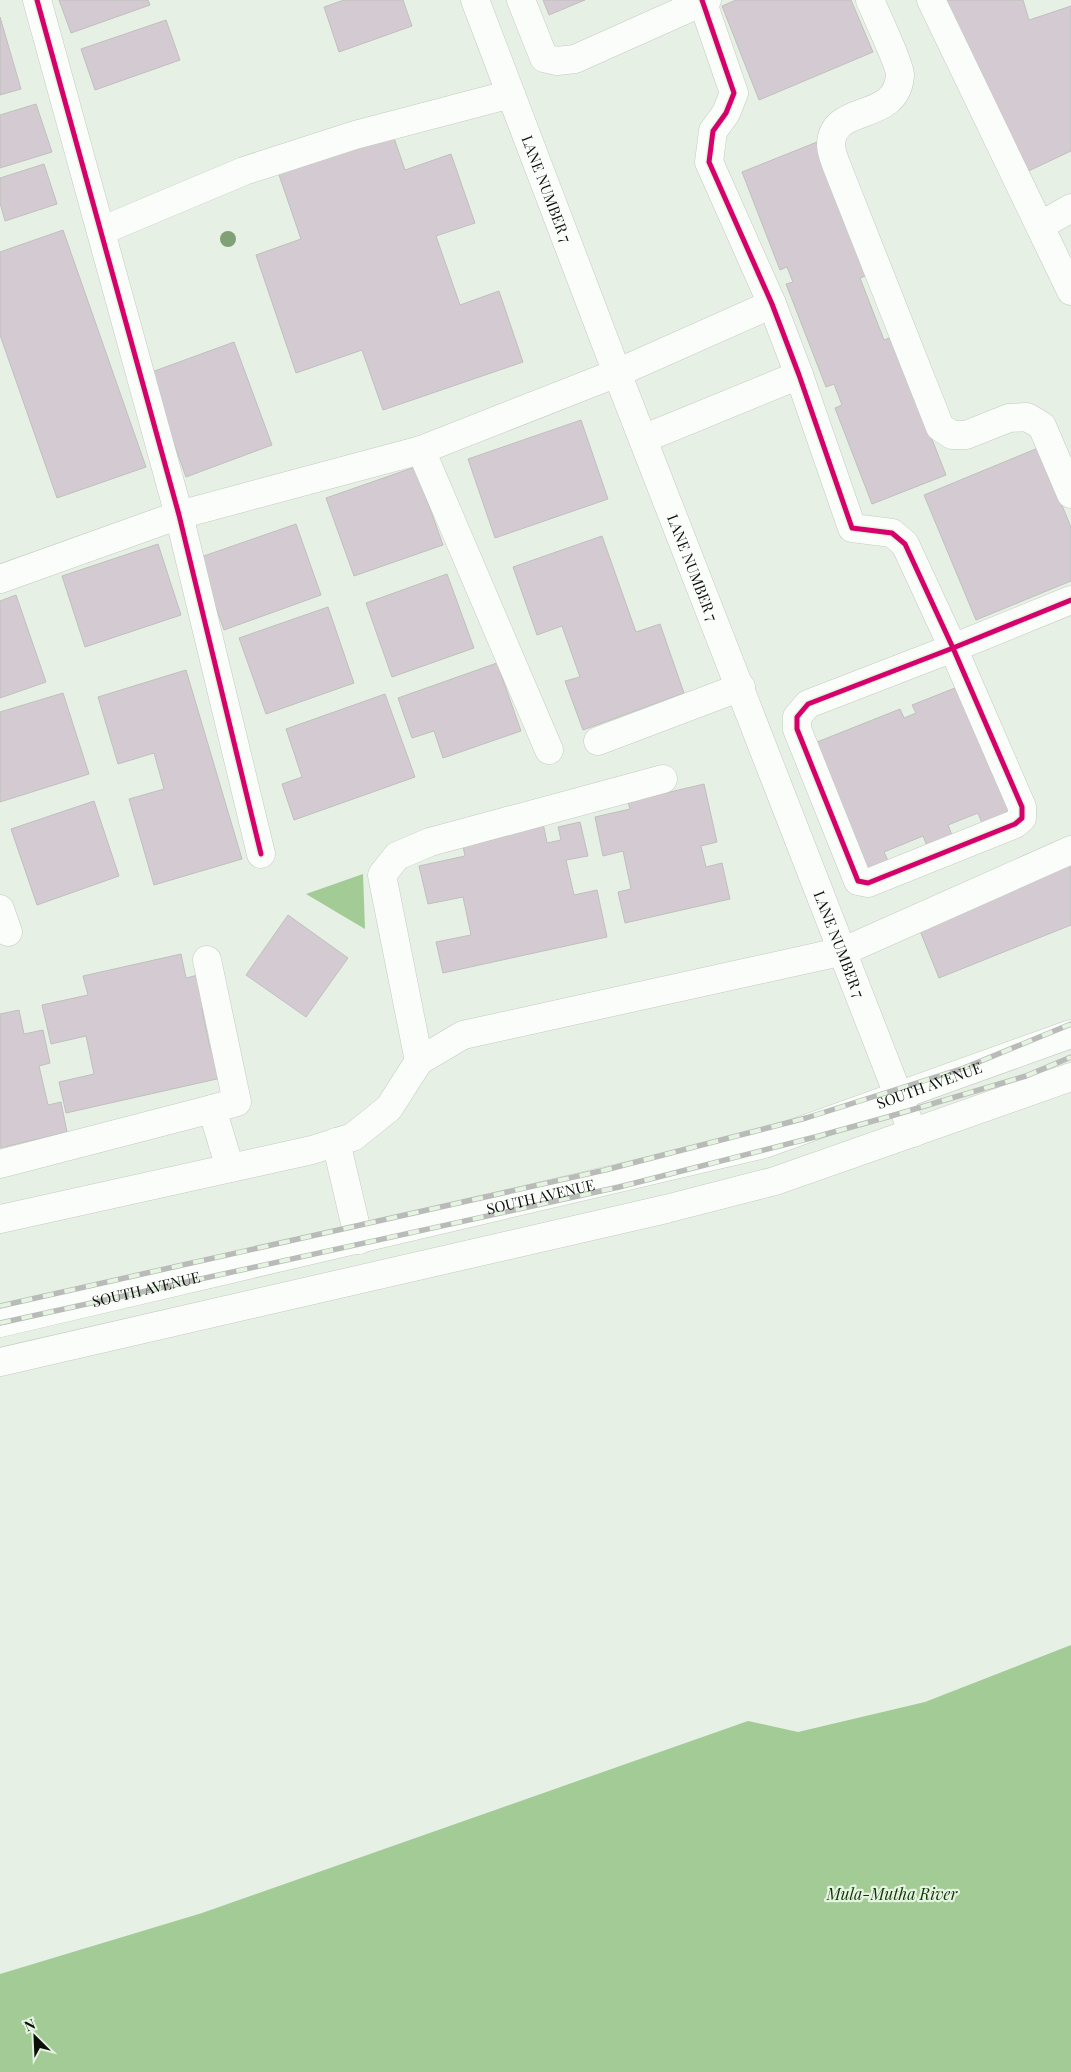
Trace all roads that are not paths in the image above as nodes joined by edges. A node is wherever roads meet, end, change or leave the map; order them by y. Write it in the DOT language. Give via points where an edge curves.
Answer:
graph roads {
  1 [pos="37,0"];
  2 [pos="475,0"];
  3 [pos="521,0"];
  4 [pos="870,0"];
  5 [pos="931,0"];
  6 [pos="704,1"];
  7 [pos="511,94"];
  8 [pos="1071,208"];
  9 [pos="1040,226"];
  10 [pos="101,231"];
  11 [pos="1071,291"];
  12 [pos="772,304"];
  13 [pos="617,373"];
  14 [pos="799,375"];
  15 [pos="643,439"];
  16 [pos="421,450"];
  17 [pos="1071,494"];
  18 [pos="179,515"];
  19 [pos="0,579"];
  20 [pos="1071,600"];
  21 [pos="954,648"];
  22 [pos="740,687"];
  23 [pos="598,741"];
  24 [pos="548,750"];
  25 [pos="663,779"];
  26 [pos="1071,850"];
  27 [pos="261,854"];
  28 [pos="844,950"];
  29 [pos="207,960"];
  30 [pos="1071,1034"];
  31 [pos="419,1062"];
  32 [pos="1071,1077"];
  33 [pos="900,1095"];
  34 [pos="212,1109"];
  35 [pos="913,1133"];
  36 [pos="336,1142"];
  37 [pos="0,1164"];
  38 [pos="230,1168"];
  39 [pos="0,1219"];
  40 [pos="359,1240"];
  41 [pos="0,1323"];
  42 [pos="0,1362"];
  1 -- 10 [label="street"];
  2 -- 7 [label="street, LANE NUMBER 7"];
  3 -- 6 [label="street" via="544,58 557,61 575,59"];
  4 -- 17 [label="street" via="900,72 897,90 888,103 846,119 833,133 831,146 940,427 952,435 966,435 1009,418 1027,418 1042,426"];
  5 -- 9 [label="street"];
  6 -- 12 [label="street" via="734,93 726,113 713,131 709,162"];
  7 -- 10 [label="street" via="355,135 244,171"];
  7 -- 13 [label="street, LANE NUMBER 7"];
  8 -- 9 [label="street"];
  9 -- 11 [label="street"];
  10 -- 18 [label="street"];
  12 -- 13 [label="street"];
  12 -- 14 [label="street"];
  13 -- 15 [label="street, LANE NUMBER 7"];
  13 -- 16 [label="street"];
  14 -- 15 [label="street"];
  14 -- 21 [label="street" via="852,528 892,533 905,544"];
  15 -- 22 [label="street, LANE NUMBER 7"];
  16 -- 18 [label="street"];
  16 -- 24 [label="street"];
  18 -- 19 [label="street"];
  18 -- 27 [label="street"];
  20 -- 21 [label="street"];
  21 -- 21 [label="street" via="808,704 797,717 797,729 858,882 868,882 1015,824 1022,818 1022,807"];
  22 -- 23 [label="street"];
  22 -- 28 [label="street, LANE NUMBER 7"];
  25 -- 31 [label="street" via="466,831 397,856 382,875"];
  26 -- 28 [label="street"];
  28 -- 31 [label="street" via="463,1035"];
  28 -- 33 [label="street, LANE NUMBER 7"];
  29 -- 34 [label="street" via="237,1102"];
  30 -- 33 [label="street, SOUTH AVENUE"];
  31 -- 36 [label="street" via="389,1108 353,1136"];
  32 -- 35 [label="street"];
  33 -- 35 [label="street, LANE NUMBER 7"];
  33 -- 40 [label="street, SOUTH AVENUE" via="764,1144"];
  34 -- 37 [label="street"];
  34 -- 38 [label="street"];
  35 -- 42 [label="street" via="734,1192"];
  36 -- 38 [label="street"];
  36 -- 40 [label="street"];
  38 -- 39 [label="street"];
  40 -- 41 [label="street, SOUTH AVENUE"];
}
